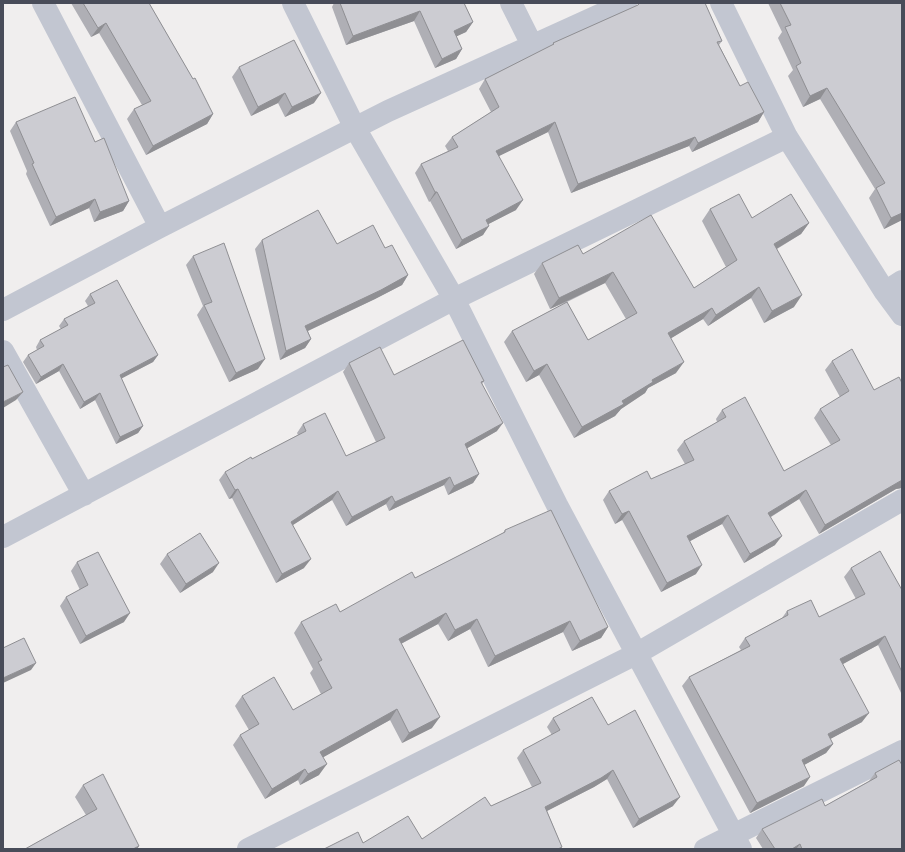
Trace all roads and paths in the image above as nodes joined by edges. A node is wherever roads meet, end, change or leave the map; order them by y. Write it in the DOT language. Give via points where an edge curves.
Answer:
graph roads {
  1 [pos="43,3"];
  2 [pos="293,3"];
  3 [pos="511,3"];
  4 [pos="626,3"];
  5 [pos="721,3"];
  6 [pos="532,45"];
  7 [pos="355,128"];
  8 [pos="787,136"];
  9 [pos="160,227"];
  10 [pos="894,287"];
  11 [pos="454,299"];
  12 [pos="3,310"];
  13 [pos="902,315"];
  14 [pos="3,351"];
  15 [pos="84,495"];
  16 [pos="902,500"];
  17 [pos="3,537"];
  18 [pos="636,654"];
  19 [pos="902,751"];
  20 [pos="736,842"];
  21 [pos="248,849"];
  22 [pos="705,849"];
  1 -- 9 [label="street"];
  2 -- 7 [label="street"];
  3 -- 6 [label="street"];
  4 -- 6 [label="street"];
  5 -- 8 [label="street"];
  6 -- 7 [label="street"];
  7 -- 9 [label="street"];
  7 -- 11 [label="street"];
  8 -- 10 [label="street"];
  8 -- 11 [label="street"];
  9 -- 12 [label="street"];
  10 -- 13 [label="street"];
  11 -- 15 [label="street"];
  11 -- 18 [label="street"];
  14 -- 15 [label="street"];
  15 -- 17 [label="street"];
  16 -- 18 [label="street"];
  18 -- 20 [label="street"];
  18 -- 21 [label="street"];
  19 -- 20 [label="street"];
  20 -- 22 [label="street"];
}
